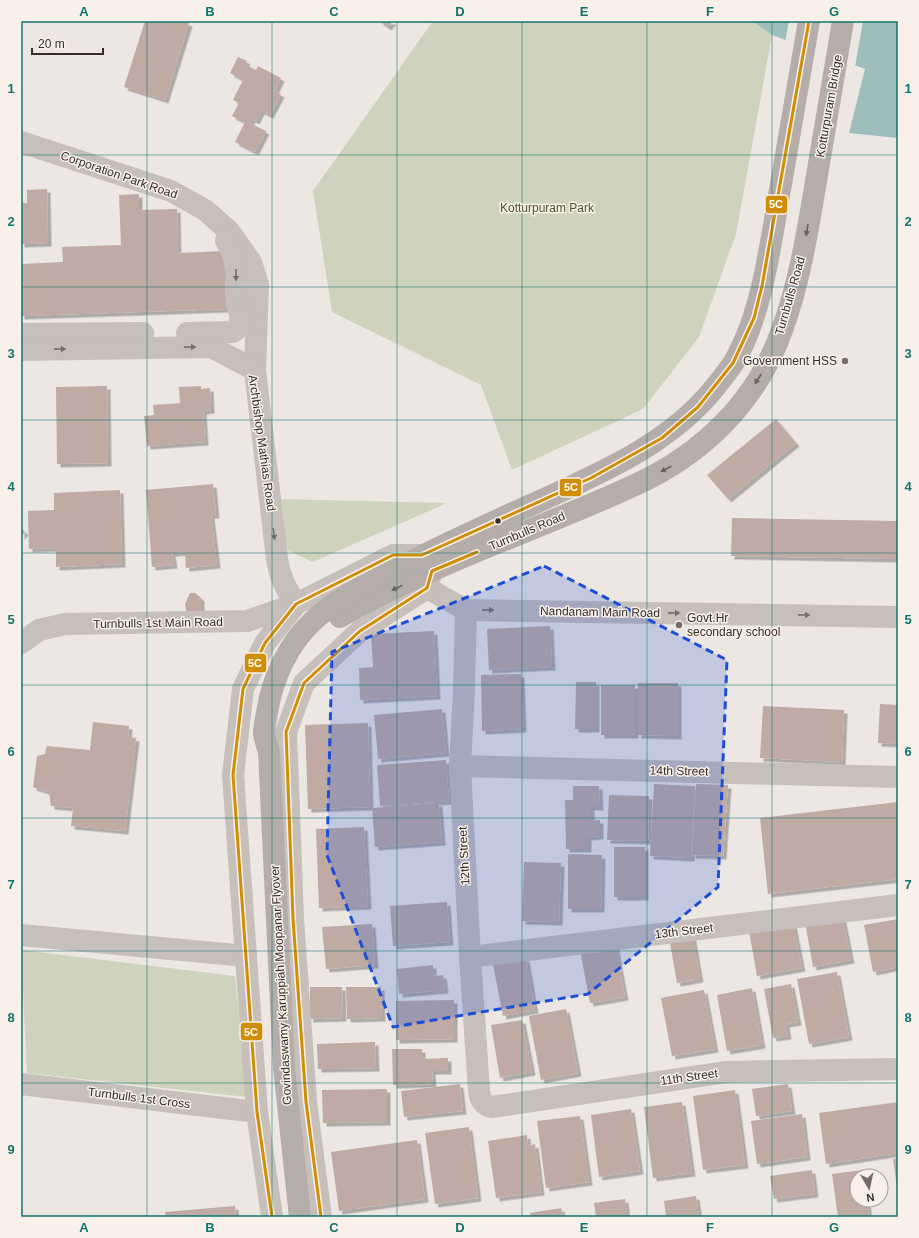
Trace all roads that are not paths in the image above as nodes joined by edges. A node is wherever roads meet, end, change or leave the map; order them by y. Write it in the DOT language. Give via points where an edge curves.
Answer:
graph roads {
  1 [pos="809,21"];
  2 [pos="843,21"];
  3 [pos="21,142"];
  4 [pos="21,156"];
  5 [pos="814,192"];
  6 [pos="248,320"];
  7 [pos="21,334"];
  8 [pos="21,350"];
  9 [pos="254,370"];
  10 [pos="427,571"];
  11 [pos="296,604"];
  12 [pos="466,610"];
  13 [pos="898,617"];
  14 [pos="21,643"];
  15 [pos="460,766"];
  16 [pos="898,776"];
  17 [pos="898,905"];
  18 [pos="21,935"];
  19 [pos="246,956"];
  20 [pos="470,957"];
  21 [pos="898,1069"];
  22 [pos="21,1084"];
  23 [pos="482,1102"];
  24 [pos="257,1112"];
  25 [pos="272,1217"];
  26 [pos="300,1217"];
  27 [pos="321,1217"];
  1 -- 10 [label="main road, Turnbulls Road" via="762,286 754,318 734,363 698,407 662,438"];
  2 -- 5 [label="main road, Kotturpuram Bridge"];
  3 -- 6 [label="street, Corporation Park Road" via="171,191 205,210 229,231 251,262 258,284"];
  4 -- 6 [label="street, one-way" via="60,160 131,184 186,208 224,238 234,254 237,306"];
  5 -- 10 [label="main road, Turnbulls Road, one-way" via="805,245 782,330 758,379 725,423 674,464 636,485"];
  6 -- 7 [label="street" via="233,332"];
  6 -- 9 [label="street, Corporation Park Road"];
  8 -- 9 [label="street, Archbishop Mathias Road, one-way" via="211,347"];
  9 -- 11 [label="street, Archbishop Mathias Road, one-way" via="280,574 285,588"];
  10 -- 11 [label="street, Turnbulls Road" via="393,555"];
  10 -- 12 [label="street, Nandanam Main Road"];
  10 -- 26 [label="main road, Govindaswamy Karuppiah Moopanar Flyover" via="350,602 309,645 288,684 277,736 268,752 284,1067"];
  10 -- 27 [label="street, Turnbulls Road, one-way" via="304,683 286,732 295,943 306,1102"];
  11 -- 14 [label="street, Turnbulls 1st Main Road" via="247,621 66,624 39,630"];
  11 -- 19 [label="street, Turnbulls Road" via="265,643 243,690 233,775"];
  12 -- 13 [label="street, Nandanam Main Road, one-way"];
  12 -- 15 [label="street, 12th Street"];
  15 -- 16 [label="street, 14th Street"];
  15 -- 20 [label="street, 12th Street"];
  17 -- 20 [label="street, 13th Street"];
  18 -- 19 [label="street"];
  19 -- 24 [label="street, Turnbulls Road"];
  20 -- 23 [label="street, 12th Street" via="479,1091"];
  21 -- 23 [label="street, 11th Street" via="726,1072 492,1106"];
  22 -- 24 [label="street, Turnbulls 1st Cross"];
  24 -- 25 [label="street, Turnbulls Road"];
}
